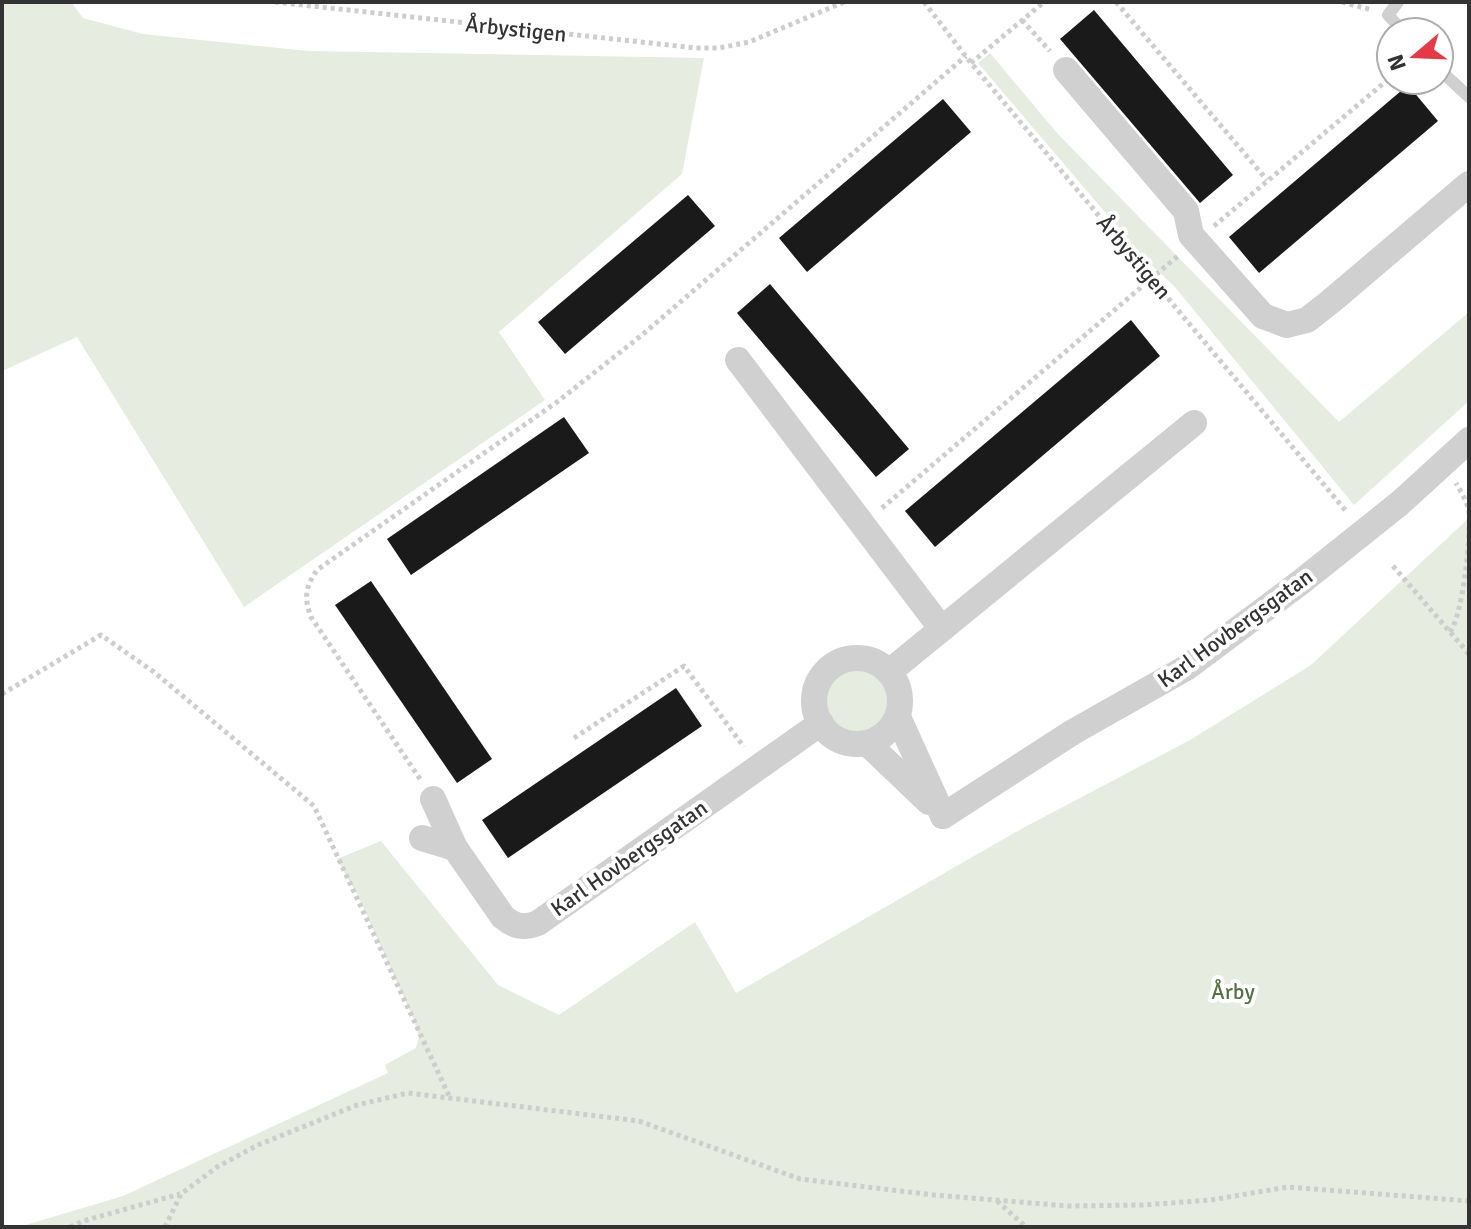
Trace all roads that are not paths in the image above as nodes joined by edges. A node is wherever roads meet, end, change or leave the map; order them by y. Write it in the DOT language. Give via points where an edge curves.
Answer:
graph roads {
  1 [pos="1066,70"];
  2 [pos="1469,184"];
  3 [pos="738,360"];
  4 [pos="1194,423"];
  5 [pos="1469,440"];
  6 [pos="941,628"];
  7 [pos="889,672"];
  8 [pos="898,717"];
  9 [pos="821,723"];
  10 [pos="867,743"];
  11 [pos="433,799"];
  12 [pos="943,816"];
  13 [pos="422,838"];
  14 [pos="455,848"];
  1 -- 2 [label="street" via="1186,211 1191,235 1247,301 1263,316 1287,325 1307,320"];
  3 -- 6 [label="street"];
  4 -- 6 [label="street"];
  5 -- 12 [label="street, Karl Hovbergsgatan" via="1400,503 1186,668 1073,732"];
  6 -- 7 [label="street"];
  7 -- 8 [label="street" via="899,688"];
  7 -- 9 [label="street" via="857,657 831,666 815,688"];
  8 -- 10 [label="street" via="891,729"];
  8 -- 12 [label="street"];
  9 -- 10 [label="street" via="835,738"];
  9 -- 14 [label="street, Karl Hovbergsgatan" via="528,927 503,917"];
  10 -- 12 [label="street"];
  11 -- 14 [label="street, Karl Hovbergsgatan"];
  13 -- 14 [label="street"];
}
